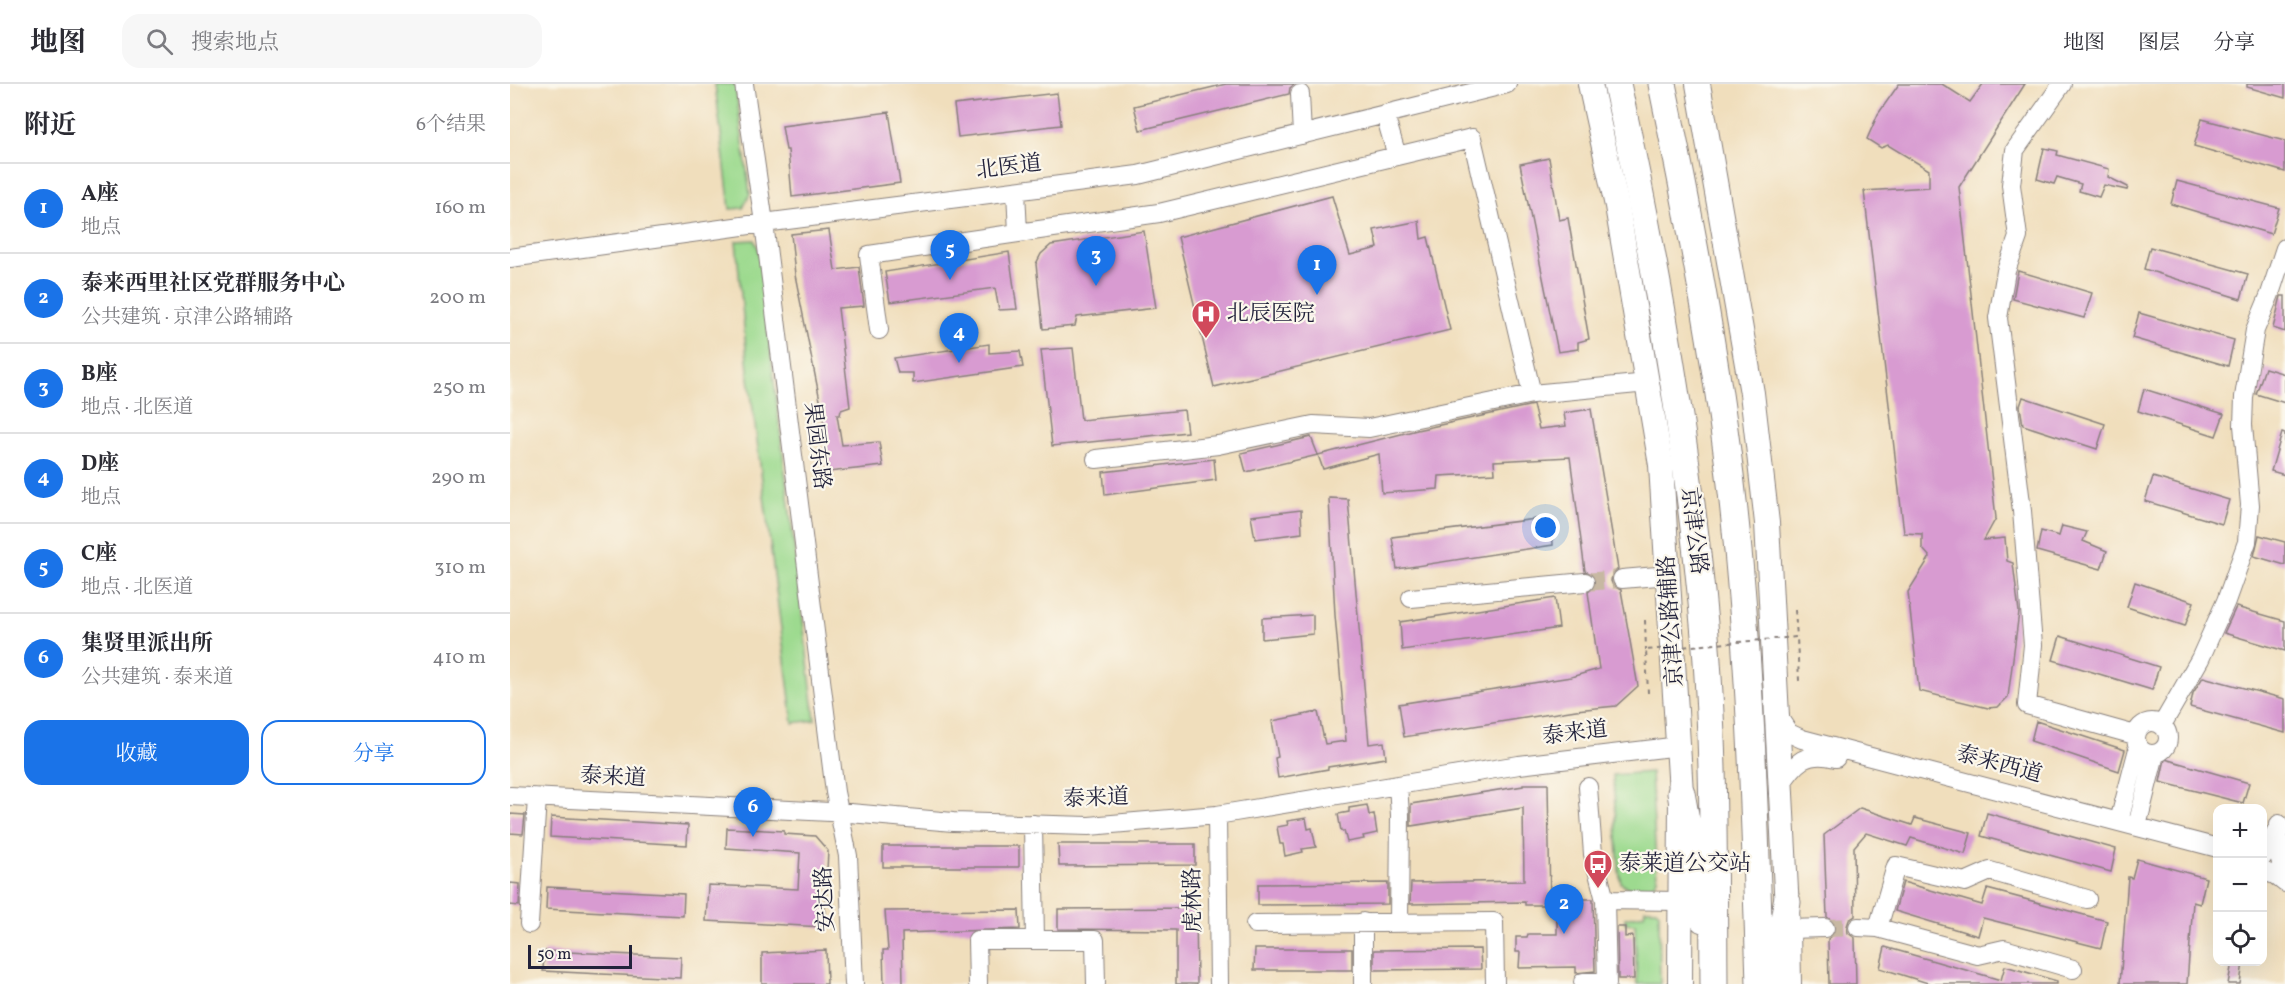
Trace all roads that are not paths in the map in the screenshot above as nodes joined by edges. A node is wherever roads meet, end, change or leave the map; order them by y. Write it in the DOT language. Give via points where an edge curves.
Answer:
graph roads {
  1 [pos="744,84"];
  2 [pos="757,84"];
  3 [pos="1507,84"];
  4 [pos="1590,84"];
  5 [pos="1617,84"];
  6 [pos="1662,84"];
  7 [pos="1698,84"];
  8 [pos="2062,84"];
  9 [pos="1300,94"];
  10 [pos="1385,115"];
  11 [pos="1302,135"];
  12 [pos="1397,156"];
  13 [pos="1016,191"];
  14 [pos="770,222"];
  15 [pos="1018,233"];
  16 [pos="2285,248"];
  17 [pos="510,258"];
  18 [pos="879,330"];
  19 [pos="1648,383"];
  20 [pos="1532,394"];
  21 [pos="1096,459"];
  22 [pos="1669,575"];
  23 [pos="1622,579"];
  24 [pos="1584,582"];
  25 [pos="1411,598"];
  26 [pos="1777,715"];
  27 [pos="2162,725"];
  28 [pos="1680,746"];
  29 [pos="2143,746"];
  30 [pos="1398,785"];
  31 [pos="1780,786"];
  32 [pos="1588,787"];
  33 [pos="1681,793"];
  34 [pos="510,796"];
  35 [pos="537,798"];
  36 [pos="845,813"];
  37 [pos="1217,815"];
  38 [pos="1033,824"];
  39 [pos="2128,824"];
  40 [pos="2213,847"];
  41 [pos="2213,858"];
  42 [pos="2087,899"];
  43 [pos="1605,900"];
  44 [pos="1679,901"];
  45 [pos="1787,902"];
  46 [pos="1363,922"];
  47 [pos="1399,922"];
  48 [pos="529,924"];
  49 [pos="1255,924"];
  50 [pos="1858,927"];
  51 [pos="1825,928"];
  52 [pos="1878,928"];
  53 [pos="1788,929"];
  54 [pos="1035,940"];
  55 [pos="2073,969"];
  56 [pos="1714,977"];
  57 [pos="1583,982"];
  58 [pos="1607,983"];
  59 [pos="854,984"];
  60 [pos="860,984"];
  61 [pos="978,984"];
  62 [pos="1096,984"];
  63 [pos="1219,984"];
  64 [pos="1363,984"];
  65 [pos="1495,984"];
  66 [pos="1680,984"];
  67 [pos="1760,984"];
  68 [pos="1775,984"];
  69 [pos="1790,984"];
  1 -- 14 [label="street, 果园东路"];
  2 -- 14 [label="street, 果园东路"];
  3 -- 10 [label="street, 北医道"];
  4 -- 19 [label="main road, 京津公路辅路" via="1617,206"];
  5 -- 56 [label="highway, 京津公路" via="1666,337 1704,624 1713,783"];
  6 -- 67 [label="highway, 京津公路" via="1713,350 1730,476 1744,621"];
  7 -- 26 [label="main road" via="1752,393 1767,523"];
  8 -- 29 [label="street" via="2015,150 2011,185 2018,237 2006,272 1998,318 2022,511 2032,645 2028,705"];
  9 -- 11 [label="street"];
  10 -- 11 [label="street, 北医道"];
  10 -- 12 [label="street"];
  11 -- 13 [label="street, 北医道" via="1138,176"];
  12 -- 15 [label="street" via="1158,213"];
  12 -- 20 [label="street" via="1472,138"];
  13 -- 14 [label="street, 北医道"];
  13 -- 15 [label="street"];
  14 -- 17 [label="street, 北医道"];
  14 -- 36 [label="street, 果园东路"];
  15 -- 18 [label="street" via="869,255"];
  16 -- 27 [label="street" via="2255,330 2244,397 2250,505 2247,542 2200,659"];
  19 -- 20 [label="street"];
  19 -- 22 [label="main road, 京津公路辅路" via="1661,465"];
  20 -- 21 [label="street" via="1369,428 1312,425 1218,445"];
  22 -- 23 [label="street"];
  22 -- 28 [label="main road, 京津公路辅路"];
  24 -- 25 [label="street"];
  26 -- 31 [label="main road"];
  26 -- 39 [label="street, 泰来西道" via="1789,733 1802,740"];
  27 -- 29 [label="street" via="2145,722"];
  27 -- 29 [label="street" via="2169,740 2159,753"];
  28 -- 30 [label="street, 泰来道" via="1519,765"];
  28 -- 33 [label="main road, 京津公路辅路"];
  29 -- 39 [label="street"];
  30 -- 37 [label="street, 泰来道"];
  30 -- 47 [label="street"];
  31 -- 41 [label="street, 泰来西道" via="1800,761 1825,755"];
  31 -- 45 [label="main road"];
  32 -- 43 [label="street" via="1593,854"];
  33 -- 44 [label="main road, 京津公路辅路"];
  33 -- 56 [label="highway"];
  34 -- 35 [label="street, 泰来道"];
  35 -- 36 [label="street, 泰来道"];
  35 -- 48 [label="street"];
  36 -- 38 [label="street, 泰来道"];
  36 -- 59 [label="street, 安达路"];
  36 -- 60 [label="street, 安达路" via="855,856"];
  37 -- 38 [label="street, 泰来道" via="1089,826"];
  37 -- 63 [label="street, 虎林路"];
  38 -- 54 [label="street"];
  39 -- 40 [label="street, 泰来西道"];
  42 -- 52 [label="street" via="1990,871 1965,882 1896,866"];
  43 -- 44 [label="street"];
  43 -- 58 [label="street"];
  44 -- 66 [label="main road, 京津公路辅路"];
  45 -- 53 [label="main road"];
  45 -- 68 [label="highway"];
  46 -- 47 [label="street"];
  46 -- 49 [label="street"];
  46 -- 64 [label="street"];
  47 -- 65 [label="street" via="1494,922"];
  50 -- 52 [label="street"];
  51 -- 53 [label="street"];
  52 -- 55 [label="street" via="1978,956 2004,949"];
  53 -- 69 [label="main road"];
  54 -- 61 [label="street" via="977,940"];
  54 -- 62 [label="street" via="1095,940"];
  57 -- 58 [label="street"];
}
